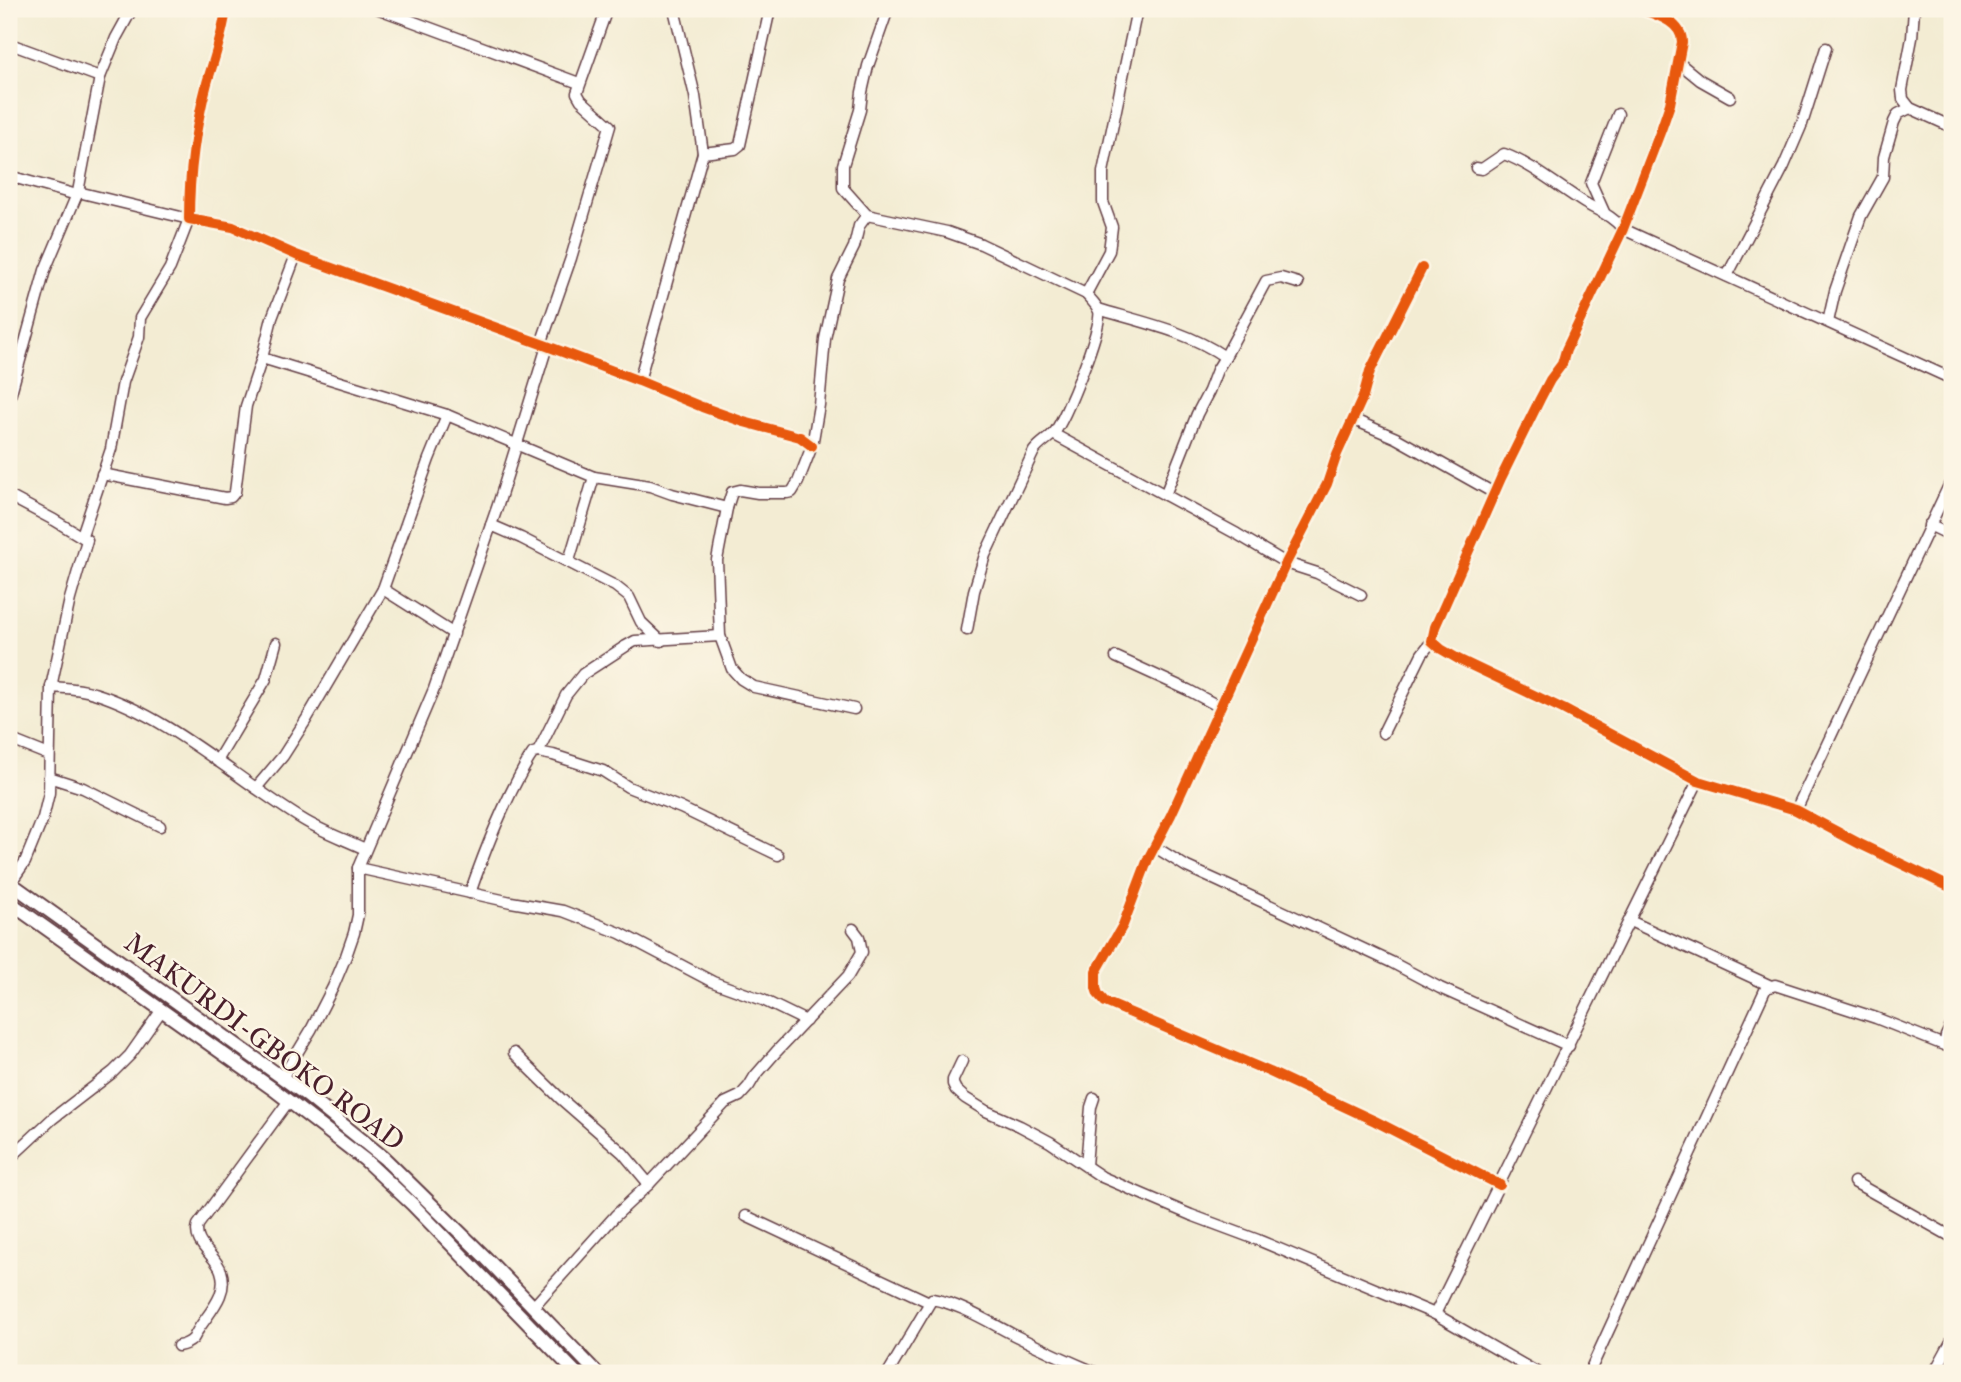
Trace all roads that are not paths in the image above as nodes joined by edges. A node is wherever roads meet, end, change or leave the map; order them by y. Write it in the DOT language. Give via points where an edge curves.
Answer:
graph roads {
  1 [pos="132,9"];
  2 [pos="226,9"];
  3 [pos="379,9"];
  4 [pos="607,9"];
  5 [pos="674,9"];
  6 [pos="770,9"];
  7 [pos="888,9"];
  8 [pos="1137,9"];
  9 [pos="1640,9"];
  10 [pos="1914,9"];
  11 [pos="13,46"];
  12 [pos="1826,48"];
  13 [pos="1678,62"];
  14 [pos="100,77"];
  15 [pos="579,83"];
  16 [pos="1730,97"];
  17 [pos="1910,108"];
  18 [pos="1618,114"];
  19 [pos="1952,127"];
  20 [pos="703,153"];
  21 [pos="1476,168"];
  22 [pos="9,176"];
  23 [pos="78,194"];
  24 [pos="1604,212"];
  25 [pos="866,215"];
  26 [pos="189,219"];
  27 [pos="1623,229"];
  28 [pos="296,255"];
  29 [pos="1422,268"];
  30 [pos="1727,276"];
  31 [pos="1298,283"];
  32 [pos="1086,295"];
  33 [pos="1098,309"];
  34 [pos="1828,322"];
  35 [pos="544,345"];
  36 [pos="1225,357"];
  37 [pos="262,358"];
  38 [pos="1952,379"];
  39 [pos="639,381"];
  40 [pos="9,400"];
  41 [pos="447,415"];
  42 [pos="1352,421"];
  43 [pos="815,425"];
  44 [pos="1053,434"];
  45 [pos="800,437"];
  46 [pos="516,445"];
  47 [pos="811,446"];
  48 [pos="102,474"];
  49 [pos="594,477"];
  50 [pos="1952,479"];
  51 [pos="1494,493"];
  52 [pos="1165,495"];
  53 [pos="9,496"];
  54 [pos="727,508"];
  55 [pos="491,525"];
  56 [pos="1929,525"];
  57 [pos="82,535"];
  58 [pos="1952,536"];
  59 [pos="569,561"];
  60 [pos="1286,563"];
  61 [pos="383,589"];
  62 [pos="1361,595"];
  63 [pos="641,622"];
  64 [pos="967,630"];
  65 [pos="454,634"];
  66 [pos="720,636"];
  67 [pos="661,641"];
  68 [pos="1432,641"];
  69 [pos="635,642"];
  70 [pos="276,643"];
  71 [pos="1116,657"];
  72 [pos="51,687"];
  73 [pos="1220,707"];
  74 [pos="854,709"];
  75 [pos="1383,733"];
  76 [pos="9,739"];
  77 [pos="538,752"];
  78 [pos="49,755"];
  79 [pos="217,761"];
  80 [pos="49,777"];
  81 [pos="1698,781"];
  82 [pos="256,788"];
  83 [pos="1796,810"];
  84 [pos="159,826"];
  85 [pos="1155,847"];
  86 [pos="365,849"];
  87 [pos="778,855"];
  88 [pos="358,868"];
  89 [pos="9,883"];
  90 [pos="1952,888"];
  91 [pos="470,893"];
  92 [pos="9,902"];
  93 [pos="1630,921"];
  94 [pos="853,929"];
  95 [pos="1771,986"];
  96 [pos="161,1011"];
  97 [pos="806,1021"];
  98 [pos="1952,1024"];
  99 [pos="1569,1046"];
  100 [pos="1951,1048"];
  101 [pos="514,1053"];
  102 [pos="962,1061"];
  103 [pos="282,1078"];
  104 [pos="1094,1098"];
  105 [pos="288,1102"];
  106 [pos="9,1159"];
  107 [pos="1086,1165"];
  108 [pos="1854,1182"];
  109 [pos="649,1184"];
  110 [pos="1500,1185"];
  111 [pos="747,1216"];
  112 [pos="1952,1237"];
  113 [pos="929,1302"];
  114 [pos="533,1307"];
  115 [pos="1435,1314"];
  116 [pos="1952,1340"];
  117 [pos="178,1346"];
  118 [pos="576,1373"];
  119 [pos="597,1373"];
  120 [pos="888,1373"];
  121 [pos="1097,1373"];
  122 [pos="1538,1373"];
  123 [pos="1589,1373"];
  124 [pos="1934,1373"];
  1 -- 14 [label="street"];
  2 -- 26 [label="street" via="194,147"];
  3 -- 15 [label="street"];
  4 -- 15 [label="street"];
  5 -- 20 [label="street"];
  6 -- 20 [label="street" via="740,145"];
  7 -- 25 [label="street" via="843,165 843,188"];
  8 -- 32 [label="street" via="1103,172 1103,202 1112,227 1109,251"];
  9 -- 13 [label="street" via="1679,29"];
  10 -- 17 [label="street" via="1902,90"];
  11 -- 14 [label="street"];
  12 -- 30 [label="street" via="1793,145"];
  13 -- 16 [label="street"];
  13 -- 27 [label="street" via="1670,104"];
  14 -- 23 [label="street"];
  15 -- 35 [label="street" via="581,100 610,126"];
  17 -- 19 [label="street"];
  17 -- 34 [label="street" via="1894,121 1883,177 1861,216"];
  18 -- 24 [label="street" via="1591,183"];
  20 -- 39 [label="street"];
  21 -- 24 [label="street" via="1482,169 1504,154 1525,162"];
  22 -- 23 [label="street"];
  23 -- 26 [label="street"];
  23 -- 40 [label="street" via="45,270"];
  24 -- 27 [label="street"];
  25 -- 32 [label="street" via="981,244"];
  25 -- 43 [label="street" via="838,279 825,339"];
  26 -- 28 [label="street" via="233,227"];
  26 -- 48 [label="street" via="170,268 140,318 139,337 123,382"];
  27 -- 30 [label="street"];
  27 -- 51 [label="street" via="1562,364"];
  28 -- 35 [label="street"];
  28 -- 37 [label="street"];
  29 -- 42 [label="street" via="1370,371"];
  30 -- 34 [label="street"];
  31 -- 36 [label="street" via="1281,278 1266,281"];
  32 -- 33 [label="street"];
  33 -- 36 [label="street" via="1156,324"];
  33 -- 44 [label="street" via="1099,326 1090,351"];
  34 -- 38 [label="street"];
  35 -- 39 [label="street"];
  35 -- 46 [label="street"];
  36 -- 52 [label="street"];
  37 -- 41 [label="street"];
  37 -- 48 [label="street" via="246,405 231,497"];
  39 -- 45 [label="street" via="744,422"];
  41 -- 46 [label="street"];
  41 -- 61 [label="street"];
  42 -- 51 [label="street" via="1396,438"];
  42 -- 60 [label="street" via="1327,484"];
  43 -- 45 [label="street"];
  43 -- 47 [label="street"];
  44 -- 52 [label="street"];
  44 -- 64 [label="street" via="1034,451 985,555"];
  45 -- 47 [label="street"];
  46 -- 49 [label="street"];
  46 -- 55 [label="street"];
  47 -- 54 [label="street" via="792,492 735,491"];
  48 -- 57 [label="street"];
  49 -- 54 [label="street" via="650,486"];
  49 -- 59 [label="street"];
  50 -- 56 [label="street"];
  51 -- 68 [label="street" via="1434,627"];
  52 -- 60 [label="street"];
  53 -- 57 [label="street"];
  54 -- 66 [label="street" via="717,560"];
  55 -- 59 [label="street"];
  55 -- 65 [label="street"];
  56 -- 58 [label="street"];
  56 -- 83 [label="street"];
  57 -- 72 [label="street" via="87,545"];
  59 -- 63 [label="street" via="624,592"];
  60 -- 62 [label="street"];
  60 -- 73 [label="street"];
  61 -- 65 [label="street"];
  61 -- 82 [label="street" via="306,720"];
  63 -- 67 [label="street"];
  63 -- 69 [label="street"];
  65 -- 86 [label="street"];
  66 -- 67 [label="street"];
  66 -- 74 [label="street" via="732,669 747,684"];
  67 -- 69 [label="street"];
  68 -- 75 [label="street"];
  68 -- 81 [label="street" via="1460,660"];
  69 -- 77 [label="street" via="583,674 566,695"];
  70 -- 79 [label="street" via="266,679"];
  71 -- 73 [label="street"];
  72 -- 78 [label="street"];
  72 -- 79 [label="street" via="93,692 121,703"];
  73 -- 85 [label="street"];
  76 -- 78 [label="street"];
  77 -- 87 [label="street" via="603,771 628,788"];
  77 -- 91 [label="street" via="529,759 506,803"];
  78 -- 80 [label="street"];
  79 -- 82 [label="street"];
  80 -- 84 [label="street" via="95,793"];
  80 -- 89 [label="street" via="43,818 25,862"];
  81 -- 83 [label="street"];
  81 -- 93 [label="street"];
  82 -- 86 [label="street" via="304,820"];
  83 -- 90 [label="street"];
  85 -- 99 [label="street" via="1208,877"];
  85 -- 110 [label="street" via="1128,914 1096,972 1096,988 1105,1002 1374,1121"];
  86 -- 88 [label="street"];
  88 -- 91 [label="street"];
  88 -- 103 [label="street" via="354,933 333,987"];
  89 -- 103 [label="main road, MAKURDI-GBOKO ROAD"];
  91 -- 97 [label="street" via="563,911 609,928 713,982"];
  92 -- 96 [label="main road"];
  93 -- 95 [label="street"];
  93 -- 99 [label="street"];
  94 -- 97 [label="street" via="862,953 848,976"];
  95 -- 100 [label="street" via="1876,1018"];
  95 -- 123 [label="street" via="1766,988"];
  96 -- 105 [label="main road"];
  96 -- 106 [label="street" via="113,1072"];
  97 -- 109 [label="street" via="740,1096 725,1103"];
  98 -- 100 [label="street" via="1945,1043"];
  99 -- 110 [label="street"];
  101 -- 109 [label="street" via="623,1153"];
  102 -- 107 [label="street" via="953,1084 965,1098"];
  103 -- 114 [label="main road, MAKURDI-GBOKO ROAD" via="384,1158"];
  104 -- 107 [label="street"];
  105 -- 117 [label="street" via="198,1225 198,1239 221,1271 222,1291 194,1339"];
  105 -- 118 [label="main road" via="365,1160"];
  107 -- 115 [label="street" via="1123,1186"];
  108 -- 112 [label="street"];
  109 -- 114 [label="street"];
  110 -- 115 [label="street"];
  111 -- 113 [label="street"];
  113 -- 120 [label="street"];
  113 -- 121 [label="street" via="932,1298 943,1301"];
  114 -- 119 [label="main road, MAKURDI-GBOKO ROAD"];
  115 -- 122 [label="street"];
  116 -- 124 [label="street"];
}
